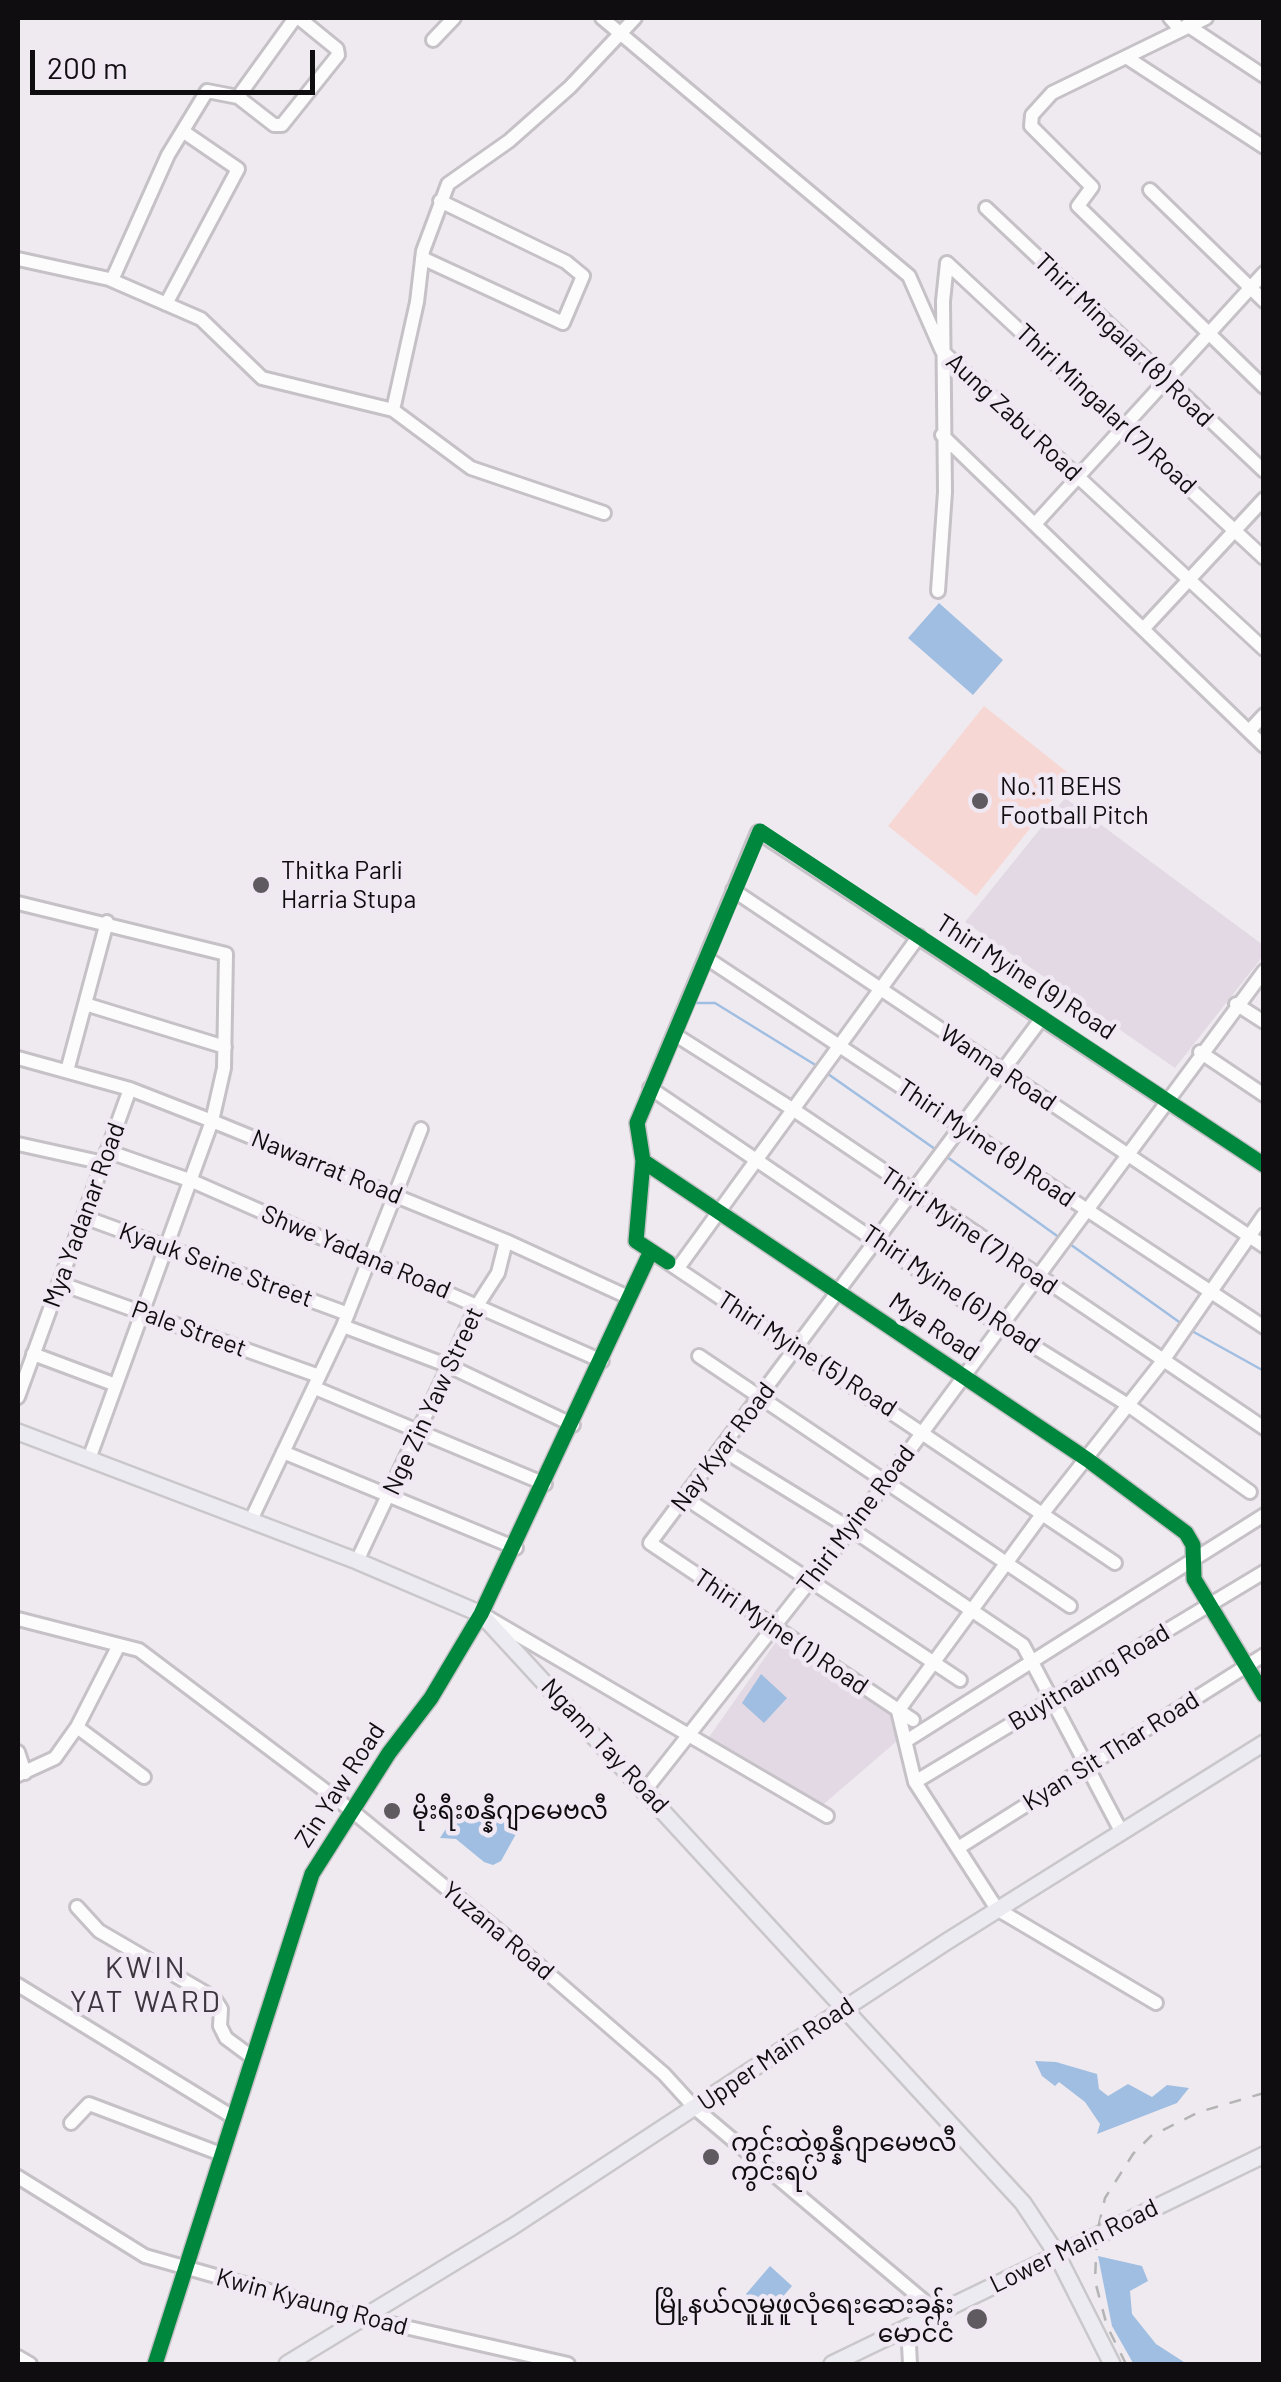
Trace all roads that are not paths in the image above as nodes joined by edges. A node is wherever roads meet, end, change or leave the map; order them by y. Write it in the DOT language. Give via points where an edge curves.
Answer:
graph roads {
  1 [pos="297,18"];
  2 [pos="454,18"];
  3 [pos="602,18"];
  4 [pos="635,18"];
  5 [pos="1170,18"];
  6 [pos="1206,18"];
  7 [pos="1183,27"];
  8 [pos="620,34"];
  9 [pos="434,40"];
  10 [pos="1126,57"];
  11 [pos="1264,76"];
  12 [pos="238,98"];
  13 [pos="184,132"];
  14 [pos="1264,147"];
  15 [pos="1150,190"];
  16 [pos="440,201"];
  17 [pos="986,208"];
  18 [pos="422,258"];
  19 [pos="18,259"];
  20 [pos="1264,274"];
  21 [pos="112,280"];
  22 [pos="1250,289"];
  23 [pos="1264,302"];
  24 [pos="166,304"];
  25 [pos="1210,335"];
  26 [pos="942,351"];
  27 [pos="1167,381"];
  28 [pos="1264,387"];
  29 [pos="393,410"];
  30 [pos="1126,426"];
  31 [pos="942,435"];
  32 [pos="1264,471"];
  33 [pos="1078,477"];
  34 [pos="1264,499"];
  35 [pos="604,513"];
  36 [pos="1036,524"];
  37 [pos="1235,529"];
  38 [pos="1264,558"];
  39 [pos="1189,579"];
  40 [pos="938,591"];
  41 [pos="1144,628"];
  42 [pos="1264,649"];
  43 [pos="1264,715"];
  44 [pos="1249,731"];
  45 [pos="1264,746"];
  46 [pos="733,890"];
  47 [pos="18,902"];
  48 [pos="107,922"];
  49 [pos="919,936"];
  50 [pos="708,959"];
  51 [pos="1264,971"];
  52 [pos="880,989"];
  53 [pos="85,1004"];
  54 [pos="1236,1004"];
  55 [pos="1042,1018"];
  56 [pos="1264,1022"];
  57 [pos="674,1034"];
  58 [pos="225,1046"];
  59 [pos="839,1046"];
  60 [pos="1200,1052"];
  61 [pos="18,1058"];
  62 [pos="1002,1070"];
  63 [pos="67,1072"];
  64 [pos="650,1088"];
  65 [pos="130,1089"];
  66 [pos="1264,1095"];
  67 [pos="1166,1099"];
  68 [pos="794,1110"];
  69 [pos="212,1121"];
  70 [pos="960,1126"];
  71 [pos="421,1129"];
  72 [pos="18,1144"];
  73 [pos="1127,1154"];
  74 [pos="105,1157"];
  75 [pos="760,1160"];
  76 [pos="642,1161"];
  77 [pos="1264,1166"];
  78 [pos="192,1181"];
  79 [pos="912,1193"];
  80 [pos="398,1196"];
  81 [pos="1087,1211"];
  82 [pos="719,1215"];
  83 [pos="1264,1215"];
  84 [pos="84,1217"];
  85 [pos="1248,1236"];
  86 [pos="878,1238"];
  87 [pos="506,1241"];
  88 [pos="1264,1246"];
  89 [pos="168,1248"];
  90 [pos="652,1251"];
  91 [pos="371,1258"];
  92 [pos="673,1265"];
  93 [pos="643,1266"];
  94 [pos="1036,1278"];
  95 [pos="59,1283"];
  96 [pos="1212,1292"];
  97 [pos="838,1294"];
  98 [pos="628,1297"];
  99 [pos="478,1304"];
  100 [pos="142,1312"];
  101 [pos="345,1320"];
  102 [pos="1001,1326"];
  103 [pos="1264,1327"];
  104 [pos="796,1349"];
  105 [pos="33,1354"];
  106 [pos="699,1356"];
  107 [pos="602,1361"];
  108 [pos="1162,1362"];
  109 [pos="449,1366"];
  110 [pos="965,1378"];
  111 [pos="317,1382"];
  112 [pos="116,1385"];
  113 [pos="18,1397"];
  114 [pos="759,1398"];
  115 [pos="1128,1405"];
  116 [pos="573,1425"];
  117 [pos="1264,1428"];
  118 [pos="923,1430"];
  119 [pos="18,1432"];
  120 [pos="418,1432"];
  121 [pos="721,1448"];
  122 [pos="283,1452"];
  123 [pos="89,1459"];
  124 [pos="1088,1460"];
  125 [pos="882,1483"];
  126 [pos="544,1484"];
  127 [pos="1250,1492"];
  128 [pos="388,1496"];
  129 [pos="684,1497"];
  130 [pos="1043,1513"];
  131 [pos="1264,1515"];
  132 [pos="251,1520"];
  133 [pos="851,1529"];
  134 [pos="516,1548"];
  135 [pos="1192,1560"];
  136 [pos="357,1561"];
  137 [pos="1007,1562"];
  138 [pos="1115,1563"];
  139 [pos="1264,1572"];
  140 [pos="812,1579"];
  141 [pos="1210,1604"];
  142 [pos="1070,1606"];
  143 [pos="971,1611"];
  144 [pos="481,1614"];
  145 [pos="18,1619"];
  146 [pos="774,1626"];
  147 [pos="119,1645"];
  148 [pos="1264,1655"];
  149 [pos="933,1662"];
  150 [pos="1031,1663"];
  151 [pos="1246,1666"];
  152 [pos="960,1680"];
  153 [pos="1264,1695"];
  154 [pos="1050,1701"];
  155 [pos="898,1711"];
  156 [pos="913,1720"];
  157 [pos="76,1728"];
  158 [pos="690,1736"];
  159 [pos="906,1741"];
  160 [pos="1264,1742"];
  161 [pos="18,1752"];
  162 [pos="1085,1768"];
  163 [pos="21,1774"];
  164 [pos="144,1777"];
  165 [pos="915,1782"];
  166 [pos="646,1790"];
  167 [pos="351,1810"];
  168 [pos="826,1816"];
  169 [pos="1120,1830"];
  170 [pos="958,1848"];
  171 [pos="77,1907"];
  172 [pos="997,1909"];
  173 [pos="18,1985"];
  174 [pos="1156,2003"];
  175 [pos="841,2010"];
  176 [pos="253,2058"];
  177 [pos="696,2108"];
  178 [pos="233,2117"];
  179 [pos="70,2123"];
  180 [pos="221,2154"];
  181 [pos="1264,2155"];
  182 [pos="18,2177"];
  183 [pos="1056,2253"];
  184 [pos="186,2267"];
  185 [pos="937,2312"];
  186 [pos="361,2317"];
  187 [pos="908,2326"];
  188 [pos="18,2357"];
  189 [pos="30,2364"];
  190 [pos="155,2364"];
  191 [pos="287,2364"];
  192 [pos="568,2364"];
  193 [pos="832,2364"];
  194 [pos="910,2364"];
  195 [pos="1112,2364"];
  1 -- 12 [label="street"];
  1 -- 12 [label="street" via="338,55 282,125"];
  2 -- 9 [label="street"];
  3 -- 8 [label="street, Aung Zabu Road"];
  4 -- 8 [label="street"];
  5 -- 7 [label="street"];
  6 -- 7 [label="street"];
  7 -- 10 [label="street"];
  7 -- 11 [label="street"];
  8 -- 16 [label="street" via="509,141 448,184"];
  8 -- 26 [label="street, Aung Zabu Road" via="909,276"];
  10 -- 14 [label="street"];
  10 -- 25 [label="street" via="1052,93 1032,115 1031,126 1092,187 1078,206"];
  12 -- 13 [label="street" via="210,89"];
  13 -- 21 [label="street"];
  13 -- 24 [label="street" via="238,169"];
  15 -- 22 [label="street"];
  16 -- 18 [label="street"];
  16 -- 18 [label="street" via="583,276 563,323"];
  17 -- 27 [label="street, Thiri Mingalar (8) Road"];
  18 -- 29 [label="street"];
  19 -- 21 [label="street"];
  20 -- 22 [label="street"];
  21 -- 24 [label="street"];
  22 -- 23 [label="street"];
  22 -- 25 [label="street"];
  24 -- 29 [label="street" via="200,319 262,378"];
  25 -- 27 [label="street"];
  25 -- 28 [label="street"];
  26 -- 30 [label="street, Thiri Mingalar (7) Road" via="947,262"];
  26 -- 31 [label="street"];
  26 -- 33 [label="street, Aung Zabu Road"];
  27 -- 30 [label="street"];
  27 -- 32 [label="street, Thiri Mingalar (8) Road"];
  29 -- 35 [label="street" via="472,468"];
  30 -- 33 [label="street"];
  30 -- 37 [label="street, Thiri Mingalar (7) Road"];
  31 -- 36 [label="street"];
  31 -- 40 [label="street"];
  33 -- 36 [label="street"];
  33 -- 39 [label="street, Aung Zabu Road"];
  34 -- 37 [label="street"];
  36 -- 41 [label="street"];
  37 -- 38 [label="street, Thiri Mingalar (7) Road"];
  37 -- 39 [label="street"];
  39 -- 41 [label="street"];
  39 -- 42 [label="street, Aung Zabu Road"];
  41 -- 44 [label="street"];
  43 -- 44 [label="street"];
  44 -- 45 [label="street"];
  46 -- 49 [label="street, Thiri Myine (9) Road" via="761,831"];
  46 -- 50 [label="street"];
  46 -- 52 [label="street, Wanna Road"];
  47 -- 48 [label="street"];
  48 -- 53 [label="street"];
  48 -- 58 [label="street" via="226,954"];
  49 -- 52 [label="street"];
  49 -- 55 [label="street, Thiri Myine (9) Road"];
  50 -- 57 [label="street"];
  50 -- 59 [label="street, Thiri Myine (8) Road"];
  51 -- 54 [label="street, Thiri Myine Road"];
  52 -- 59 [label="street"];
  52 -- 62 [label="street, Wanna Road"];
  53 -- 58 [label="street"];
  53 -- 63 [label="street"];
  54 -- 56 [label="street"];
  54 -- 60 [label="street, Thiri Myine Road"];
  55 -- 62 [label="street, Nay Kyar Road"];
  55 -- 67 [label="street, Thiri Myine (9) Road"];
  57 -- 64 [label="street"];
  57 -- 68 [label="street, Thiri Myine (7) Road"];
  58 -- 69 [label="street"];
  59 -- 68 [label="street"];
  59 -- 70 [label="street, Thiri Myine (8) Road"];
  60 -- 66 [label="street"];
  60 -- 67 [label="street, Thiri Myine Road"];
  61 -- 63 [label="street, Nawarrat Road"];
  62 -- 70 [label="street, Nay Kyar Road"];
  62 -- 73 [label="street, Wanna Road"];
  63 -- 65 [label="street, Nawarrat Road"];
  64 -- 75 [label="street, Thiri Myine (6) Road"];
  64 -- 76 [label="street" via="637,1123"];
  65 -- 69 [label="street, Nawarrat Road"];
  65 -- 74 [label="street, Mya Yadanar Road"];
  67 -- 73 [label="street, Thiri Myine Road"];
  67 -- 77 [label="street, Thiri Myine (9) Road"];
  68 -- 75 [label="street"];
  68 -- 79 [label="street, Thiri Myine (7) Road"];
  69 -- 78 [label="street"];
  69 -- 80 [label="street, Nawarrat Road"];
  70 -- 79 [label="street, Nay Kyar Road"];
  70 -- 81 [label="street, Thiri Myine (8) Road"];
  71 -- 80 [label="street"];
  72 -- 74 [label="street, Shwe Yadana Road"];
  73 -- 81 [label="street, Thiri Myine Road"];
  73 -- 85 [label="street, Wanna Road"];
  74 -- 78 [label="street, Shwe Yadana Road"];
  74 -- 84 [label="street, Mya Yadanar Road"];
  75 -- 82 [label="street"];
  75 -- 86 [label="street, Thiri Myine (6) Road"];
  76 -- 82 [label="street, Mya Road"];
  76 -- 90 [label="street" via="636,1241"];
  78 -- 89 [label="street"];
  78 -- 91 [label="street, Shwe Yadana Road"];
  79 -- 86 [label="street, Nay Kyar Road"];
  79 -- 94 [label="street, Thiri Myine (7) Road"];
  80 -- 87 [label="street, Nawarrat Road"];
  80 -- 91 [label="street"];
  81 -- 94 [label="street, Thiri Myine Road"];
  81 -- 96 [label="street, Thiri Myine (8) Road"];
  82 -- 92 [label="street"];
  82 -- 97 [label="street, Mya Road"];
  83 -- 85 [label="street"];
  84 -- 89 [label="street, Kyauk Seine Street"];
  84 -- 95 [label="street, Mya Yadanar Road"];
  85 -- 88 [label="street, Wanna Road"];
  85 -- 96 [label="street"];
  86 -- 97 [label="street, Nay Kyar Road"];
  86 -- 102 [label="street, Thiri Myine (6) Road"];
  87 -- 98 [label="street, Nawarrat Road"];
  87 -- 99 [label="street, Nge Zin Yaw Street" via="498,1273"];
  89 -- 100 [label="street"];
  89 -- 101 [label="street, Kyauk Seine Street"];
  90 -- 92 [label="street, Thiri Myine (5) Road"];
  90 -- 93 [label="street, Zin Yaw Road"];
  91 -- 99 [label="street, Shwe Yadana Road"];
  91 -- 101 [label="street"];
  92 -- 93 [label="street"];
  92 -- 104 [label="street, Thiri Myine (5) Road"];
  93 -- 98 [label="street, Zin Yaw Road"];
  94 -- 102 [label="street, Thiri Myine Road"];
  94 -- 108 [label="street, Thiri Myine (7) Road"];
  95 -- 100 [label="street, Pale Street"];
  95 -- 105 [label="street, Mya Yadanar Road"];
  96 -- 103 [label="street, Thiri Myine (8) Road"];
  96 -- 108 [label="street"];
  97 -- 104 [label="street, Nay Kyar Road"];
  97 -- 110 [label="street, Mya Road"];
  98 -- 107 [label="street, Zin Yaw Road"];
  99 -- 107 [label="street, Shwe Yadana Road"];
  99 -- 109 [label="street, Nge Zin Yaw Street"];
  100 -- 111 [label="street, Pale Street"];
  100 -- 112 [label="street"];
  101 -- 109 [label="street, Kyauk Seine Street"];
  101 -- 111 [label="street"];
  102 -- 110 [label="street, Thiri Myine Road"];
  102 -- 115 [label="street, Thiri Myine (6) Road"];
  104 -- 114 [label="street, Nay Kyar Road"];
  104 -- 118 [label="street, Thiri Myine (5) Road"];
  105 -- 112 [label="street"];
  105 -- 113 [label="street, Mya Yadanar Road"];
  106 -- 114 [label="street"];
  107 -- 116 [label="street, Zin Yaw Road"];
  108 -- 115 [label="street"];
  108 -- 117 [label="street, Thiri Myine (7) Road"];
  109 -- 116 [label="street, Kyauk Seine Street"];
  109 -- 120 [label="street, Nge Zin Yaw Street"];
  110 -- 118 [label="street, Thiri Myine Road"];
  110 -- 124 [label="street, Mya Road"];
  111 -- 120 [label="street, Pale Street"];
  111 -- 122 [label="street"];
  112 -- 123 [label="street"];
  114 -- 121 [label="street, Nay Kyar Road"];
  114 -- 125 [label="street"];
  115 -- 124 [label="street"];
  115 -- 127 [label="street, Thiri Myine (6) Road"];
  116 -- 126 [label="street, Zin Yaw Road"];
  118 -- 125 [label="street, Thiri Myine Road"];
  118 -- 130 [label="street, Thiri Myine (5) Road"];
  119 -- 123 [label="main road, Ngann Tay Road"];
  120 -- 126 [label="street, Pale Street"];
  120 -- 128 [label="street, Nge Zin Yaw Street"];
  121 -- 129 [label="street, Nay Kyar Road"];
  121 -- 133 [label="street"];
  122 -- 128 [label="street"];
  122 -- 132 [label="street"];
  123 -- 132 [label="main road, Ngann Tay Road"];
  124 -- 130 [label="street"];
  124 -- 135 [label="street, Mya Road" via="1186,1533"];
  125 -- 133 [label="street, Thiri Myine Road"];
  125 -- 137 [label="street"];
  126 -- 134 [label="street, Zin Yaw Road"];
  128 -- 134 [label="street"];
  128 -- 136 [label="street, Nge Zin Yaw Street"];
  129 -- 140 [label="street"];
  129 -- 146 [label="street, Thiri Myine (1) Road" via="650,1545"];
  130 -- 137 [label="street"];
  130 -- 138 [label="street, Thiri Myine (5) Road"];
  131 -- 135 [label="street"];
  132 -- 136 [label="main road, Ngann Tay Road"];
  133 -- 140 [label="street, Thiri Myine Road"];
  133 -- 143 [label="street"];
  134 -- 144 [label="street, Zin Yaw Road"];
  135 -- 141 [label="street, Mya Road" via="1194,1580"];
  135 -- 150 [label="street"];
  136 -- 144 [label="main road, Ngann Tay Road"];
  137 -- 142 [label="street"];
  137 -- 143 [label="street"];
  139 -- 141 [label="street, Buyitnaung Road"];
  140 -- 146 [label="street, Thiri Myine Road"];
  140 -- 149 [label="street"];
  141 -- 151 [label="street, Mya Road"];
  141 -- 154 [label="street, Buyitnaung Road"];
  143 -- 149 [label="street"];
  143 -- 150 [label="street" via="1023,1645"];
  144 -- 158 [label="street"];
  144 -- 166 [label="main road, Ngann Tay Road"];
  144 -- 167 [label="street, Zin Yaw Road"];
  145 -- 147 [label="street, Yuzana Road"];
  146 -- 155 [label="street, Thiri Myine (1) Road"];
  146 -- 158 [label="street, Thiri Myine Road"];
  147 -- 157 [label="street"];
  147 -- 167 [label="street, Yuzana Road" via="139,1650"];
  148 -- 151 [label="street, Kyan Sit Thar Road"];
  149 -- 152 [label="street"];
  149 -- 155 [label="street"];
  150 -- 154 [label="street"];
  150 -- 159 [label="street"];
  151 -- 153 [label="street, Mya Road"];
  151 -- 162 [label="street, Kyan Sit Thar Road"];
  154 -- 162 [label="street"];
  154 -- 165 [label="street, Buyitnaung Road"];
  155 -- 156 [label="street, Thiri Myine (1) Road"];
  155 -- 159 [label="street"];
  157 -- 163 [label="street" via="56,1758"];
  157 -- 164 [label="street"];
  158 -- 166 [label="street, Thiri Myine Road"];
  158 -- 168 [label="street"];
  159 -- 165 [label="street"];
  160 -- 169 [label="main road, Upper Main Road"];
  161 -- 163 [label="street"];
  162 -- 169 [label="street"];
  162 -- 170 [label="street, Kyan Sit Thar Road"];
  165 -- 170 [label="street"];
  166 -- 175 [label="main road, Ngann Tay Road"];
  167 -- 176 [label="street, Zin Yaw Road" via="312,1874"];
  167 -- 177 [label="street, Yuzana Road" via="613,2029"];
  169 -- 172 [label="main road, Upper Main Road"];
  170 -- 172 [label="street"];
  171 -- 176 [label="street" via="98,1931 214,1998 226,2038"];
  172 -- 174 [label="street"];
  172 -- 175 [label="main road, Upper Main Road"];
  173 -- 178 [label="street"];
  175 -- 177 [label="main road, Upper Main Road"];
  175 -- 183 [label="main road, Ngann Tay Road" via="1023,2203"];
  176 -- 178 [label="street, Zin Yaw Road"];
  177 -- 185 [label="street, Yuzana Road"];
  177 -- 186 [label="main road, Upper Main Road"];
  178 -- 180 [label="street, Zin Yaw Road"];
  179 -- 180 [label="street" via="89,2104"];
  180 -- 184 [label="street, Zin Yaw Road"];
  181 -- 183 [label="main road, Lower Main Road"];
  182 -- 184 [label="street, Kwin Kyaung Road" via="145,2256"];
  183 -- 185 [label="main road, Lower Main Road"];
  183 -- 195 [label="main road, Ngann Tay Road"];
  184 -- 186 [label="street, Kwin Kyaung Road"];
  184 -- 190 [label="street, Zin Yaw Road"];
  185 -- 187 [label="main road, Lower Main Road"];
  186 -- 191 [label="main road, Upper Main Road"];
  186 -- 192 [label="street, Kwin Kyaung Road"];
  187 -- 193 [label="main road, Lower Main Road"];
  187 -- 194 [label="street"];
  188 -- 189 [label="street"];
}
